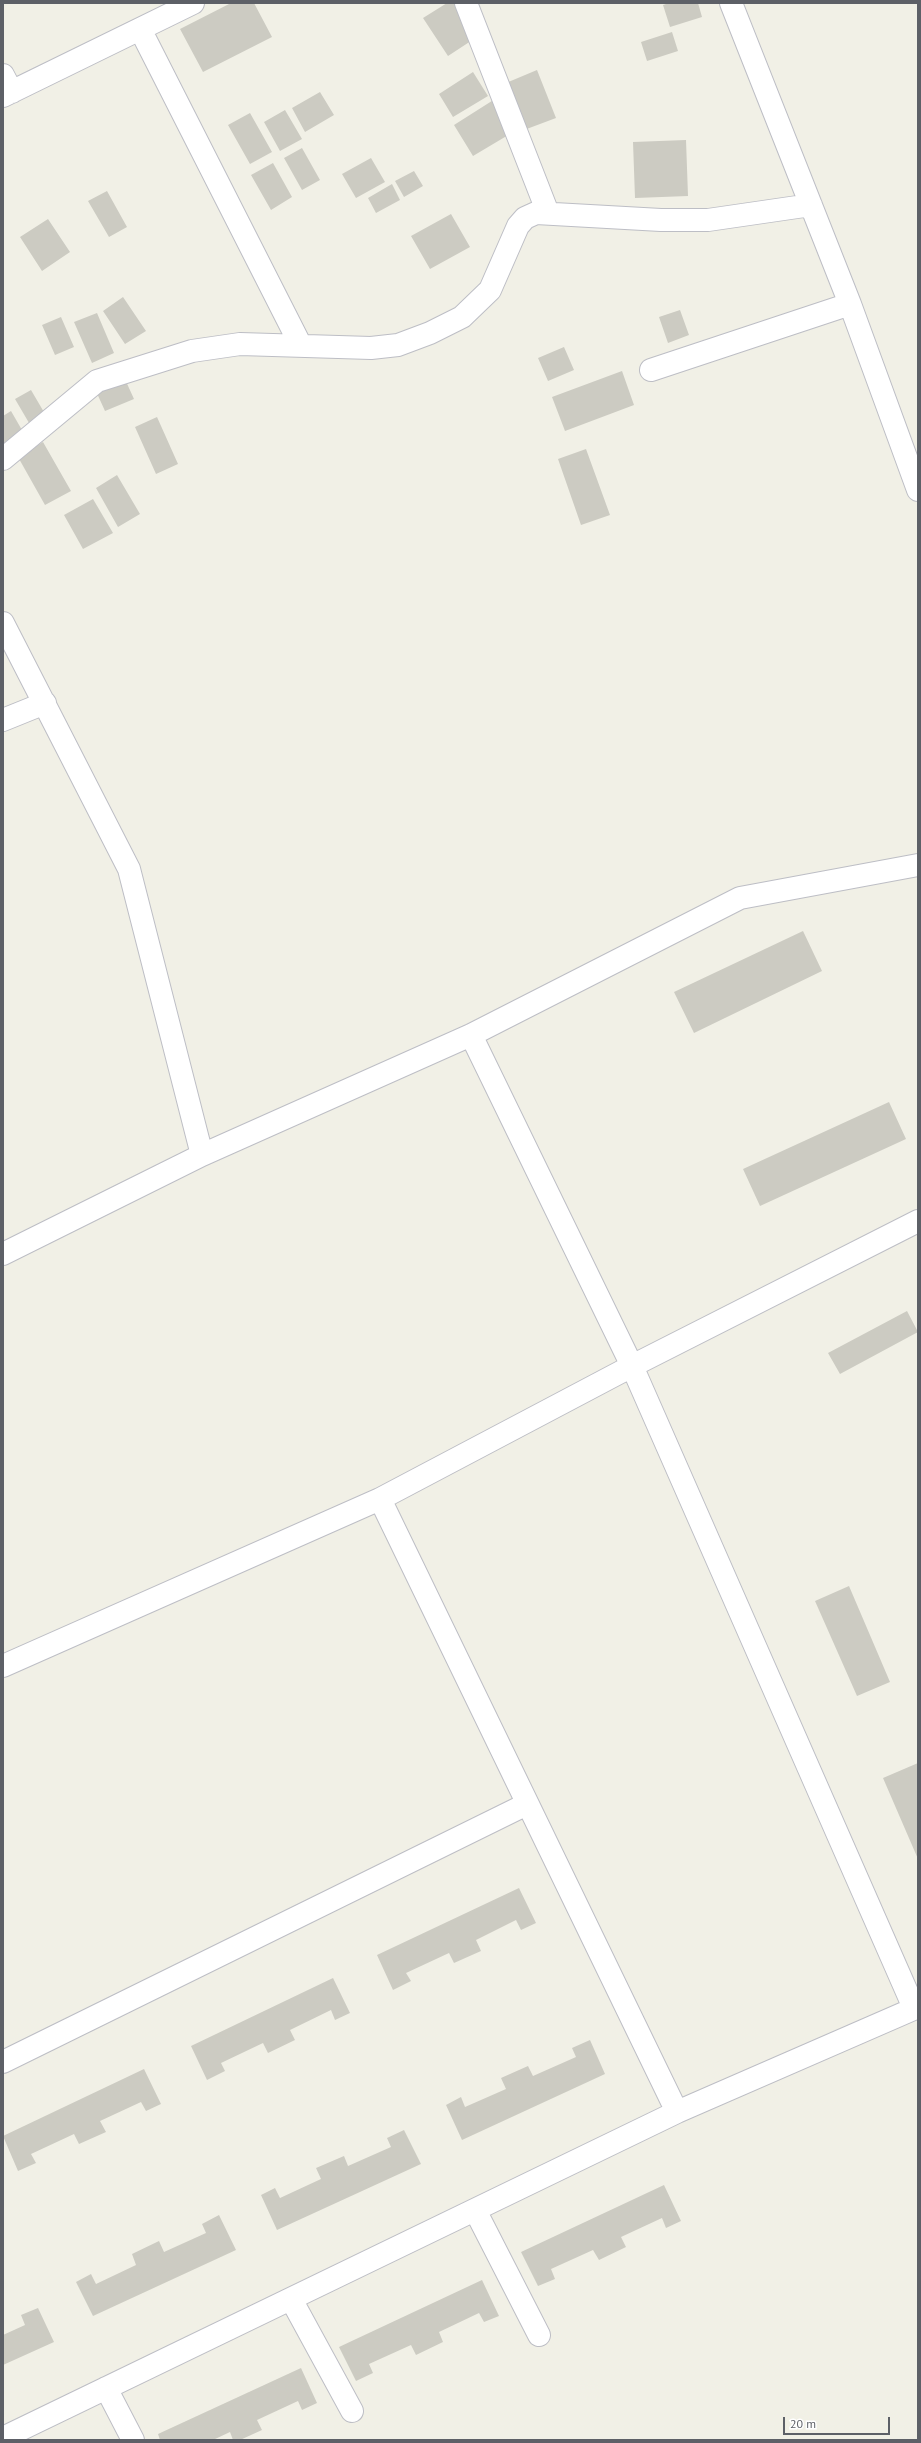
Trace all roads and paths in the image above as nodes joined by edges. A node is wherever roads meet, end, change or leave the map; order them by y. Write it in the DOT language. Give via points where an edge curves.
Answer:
graph roads {
  1 [pos="193,3"];
  2 [pos="466,3"];
  3 [pos="731,3"];
  4 [pos="140,29"];
  5 [pos="6,88"];
  6 [pos="811,205"];
  7 [pos="548,213"];
  8 [pos="850,304"];
  9 [pos="301,346"];
  10 [pos="651,370"];
  11 [pos="3,459"];
  12 [pos="918,490"];
  13 [pos="3,623"];
  14 [pos="45,703"];
  15 [pos="3,720"];
  16 [pos="918,865"];
  17 [pos="471,1035"];
  18 [pos="202,1155"];
  19 [pos="918,1221"];
  20 [pos="3,1254"];
  21 [pos="632,1366"];
  22 [pos="380,1499"];
  23 [pos="3,1666"];
  24 [pos="527,1804"];
  25 [pos="916,2008"];
  26 [pos="3,2062"];
  27 [pos="677,2112"];
  28 [pos="474,2210"];
  29 [pos="291,2299"];
  30 [pos="539,2335"];
  31 [pos="106,2388"];
  32 [pos="352,2411"];
  33 [pos="3,2438"];
  34 [pos="133,2440"];
  1 -- 4 [label="street"];
  2 -- 7 [label="street"];
  3 -- 6 [label="street"];
  4 -- 5 [label="street"];
  4 -- 9 [label="street"];
  6 -- 7 [label="street" via="708,220 661,220"];
  6 -- 8 [label="street"];
  7 -- 9 [label="street" via="536,213 525,218 518,226 490,290 462,317 398,345 371,348"];
  8 -- 10 [label="street"];
  8 -- 12 [label="street"];
  9 -- 11 [label="street" via="240,344 214,347 192,351 109,376 97,382"];
  13 -- 14 [label="street"];
  14 -- 15 [label="street"];
  14 -- 18 [label="street" via="129,869"];
  16 -- 17 [label="street" via="740,898"];
  17 -- 18 [label="street"];
  17 -- 21 [label="street"];
  18 -- 20 [label="street"];
  19 -- 21 [label="street"];
  21 -- 22 [label="street"];
  21 -- 25 [label="street"];
  22 -- 23 [label="street"];
  22 -- 24 [label="street"];
  24 -- 26 [label="street"];
  24 -- 27 [label="street"];
  25 -- 27 [label="street"];
  27 -- 28 [label="street"];
  28 -- 29 [label="street"];
  28 -- 30 [label="street"];
  29 -- 31 [label="street"];
  29 -- 32 [label="street"];
  31 -- 33 [label="street"];
  31 -- 34 [label="street"];
}
